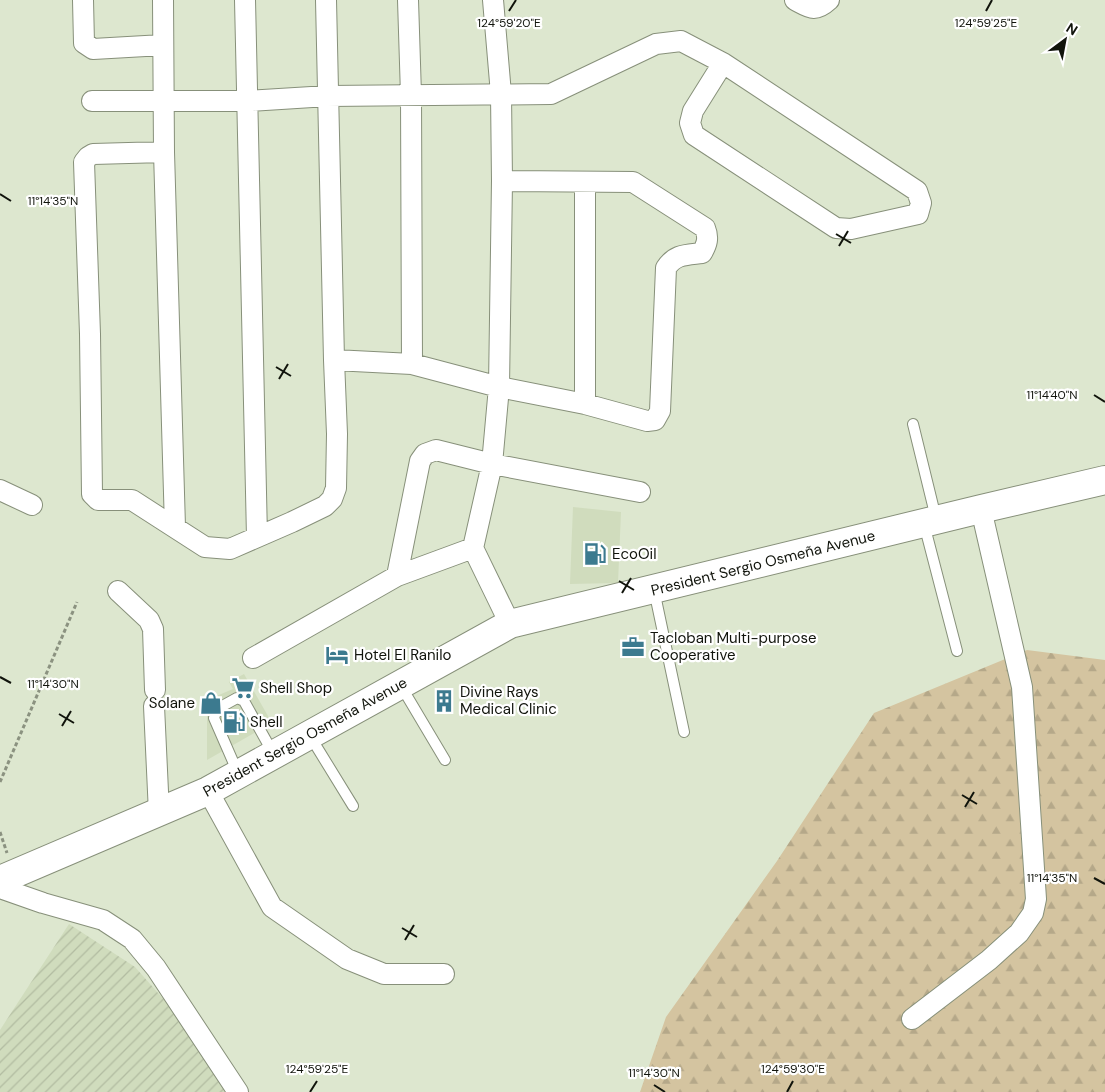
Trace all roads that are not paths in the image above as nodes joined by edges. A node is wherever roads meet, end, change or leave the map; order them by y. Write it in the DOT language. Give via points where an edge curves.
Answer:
graph roads {
  1 [pos="82,0"];
  2 [pos="162,0"];
  3 [pos="245,0"];
  4 [pos="326,0"];
  5 [pos="408,0"];
  6 [pos="493,0"];
  7 [pos="795,0"];
  8 [pos="829,0"];
  9 [pos="163,46"];
  10 [pos="724,62"];
  11 [pos="501,94"];
  12 [pos="411,95"];
  13 [pos="328,96"];
  14 [pos="164,100"];
  15 [pos="92,101"];
  16 [pos="248,101"];
  17 [pos="164,152"];
  18 [pos="502,181"];
  19 [pos="585,182"];
  20 [pos="334,360"];
  21 [pos="412,364"];
  22 [pos="499,387"];
  23 [pos="585,404"];
  24 [pos="913,424"];
  25 [pos="492,464"];
  26 [pos="1105,480"];
  27 [pos="0,490"];
  28 [pos="640,492"];
  29 [pos="32,504"];
  30 [pos="981,509"];
  31 [pos="930,522"];
  32 [pos="175,527"];
  33 [pos="257,537"];
  34 [pos="473,548"];
  35 [pos="397,576"];
  36 [pos="654,590"];
  37 [pos="118,591"];
  38 [pos="510,624"];
  39 [pos="956,651"];
  40 [pos="253,658"];
  41 [pos="401,685"];
  42 [pos="684,732"];
  43 [pos="309,735"];
  44 [pos="274,755"];
  45 [pos="445,760"];
  46 [pos="239,774"];
  47 [pos="208,791"];
  48 [pos="353,806"];
  49 [pos="159,813"];
  50 [pos="0,880"];
  51 [pos="0,888"];
  52 [pos="444,974"];
  53 [pos="912,1019"];
  54 [pos="238,1092"];
  1 -- 9 [label="street" via="84,43 88,47"];
  2 -- 9 [label="street"];
  3 -- 16 [label="street"];
  4 -- 13 [label="street"];
  5 -- 12 [label="street"];
  6 -- 11 [label="street"];
  7 -- 8 [label="street" via="812,9"];
  9 -- 14 [label="street"];
  10 -- 10 [label="street" via="693,111 690,123 694,135 836,228 851,229 918,214 921,203 916,191"];
  10 -- 11 [label="street" via="681,41 656,44 551,94"];
  11 -- 12 [label="street"];
  11 -- 18 [label="street"];
  12 -- 13 [label="street"];
  12 -- 21 [label="street"];
  13 -- 16 [label="street"];
  13 -- 20 [label="street"];
  14 -- 15 [label="street"];
  14 -- 16 [label="street"];
  14 -- 17 [label="street"];
  16 -- 33 [label="street"];
  17 -- 32 [label="street"];
  17 -- 32 [label="street" via="93,154 84,162 92,494 98,500 132,500"];
  18 -- 19 [label="street"];
  18 -- 22 [label="street"];
  19 -- 23 [label="street"];
  19 -- 23 [label="street" via="633,182 705,228 708,235 702,252 677,257 666,268 660,411 655,420 647,421"];
  20 -- 21 [label="street"];
  20 -- 33 [label="street" via="337,443 336,488 332,499 325,506"];
  21 -- 22 [label="street"];
  22 -- 23 [label="street"];
  22 -- 25 [label="street"];
  24 -- 31 [label="lane"];
  25 -- 28 [label="street"];
  25 -- 34 [label="street"];
  25 -- 35 [label="street" via="436,450 425,454 420,461"];
  26 -- 30 [label="main road, President Sergio Osmeña Avenue"];
  27 -- 29 [label="street"];
  30 -- 31 [label="main road, President Sergio Osmeña Avenue"];
  30 -- 53 [label="street" via="1022,687 1036,899 1033,913 1019,933"];
  31 -- 36 [label="main road, President Sergio Osmeña Avenue"];
  31 -- 39 [label="lane"];
  32 -- 33 [label="street" via="205,546 230,549"];
  34 -- 35 [label="street"];
  34 -- 38 [label="street"];
  35 -- 40 [label="street"];
  36 -- 38 [label="main road, President Sergio Osmeña Avenue"];
  36 -- 42 [label="lane"];
  37 -- 49 [label="street" via="149,620 153,629"];
  38 -- 41 [label="main road, President Sergio Osmeña Avenue"];
  41 -- 43 [label="main road, President Sergio Osmeña Avenue"];
  41 -- 45 [label="lane"];
  43 -- 44 [label="main road, President Sergio Osmeña Avenue"];
  43 -- 48 [label="lane"];
  44 -- 46 [label="main road, President Sergio Osmeña Avenue"];
  44 -- 46 [label="lane" via="244,701 237,698 217,710 214,718"];
  46 -- 47 [label="main road, President Sergio Osmeña Avenue"];
  47 -- 49 [label="main road, President Sergio Osmeña Avenue"];
  47 -- 52 [label="street" via="272,906 348,959 384,974"];
  49 -- 50 [label="main road, President Sergio Osmeña Avenue"];
  51 -- 54 [label="street" via="104,920 132,938 156,968"];
}
